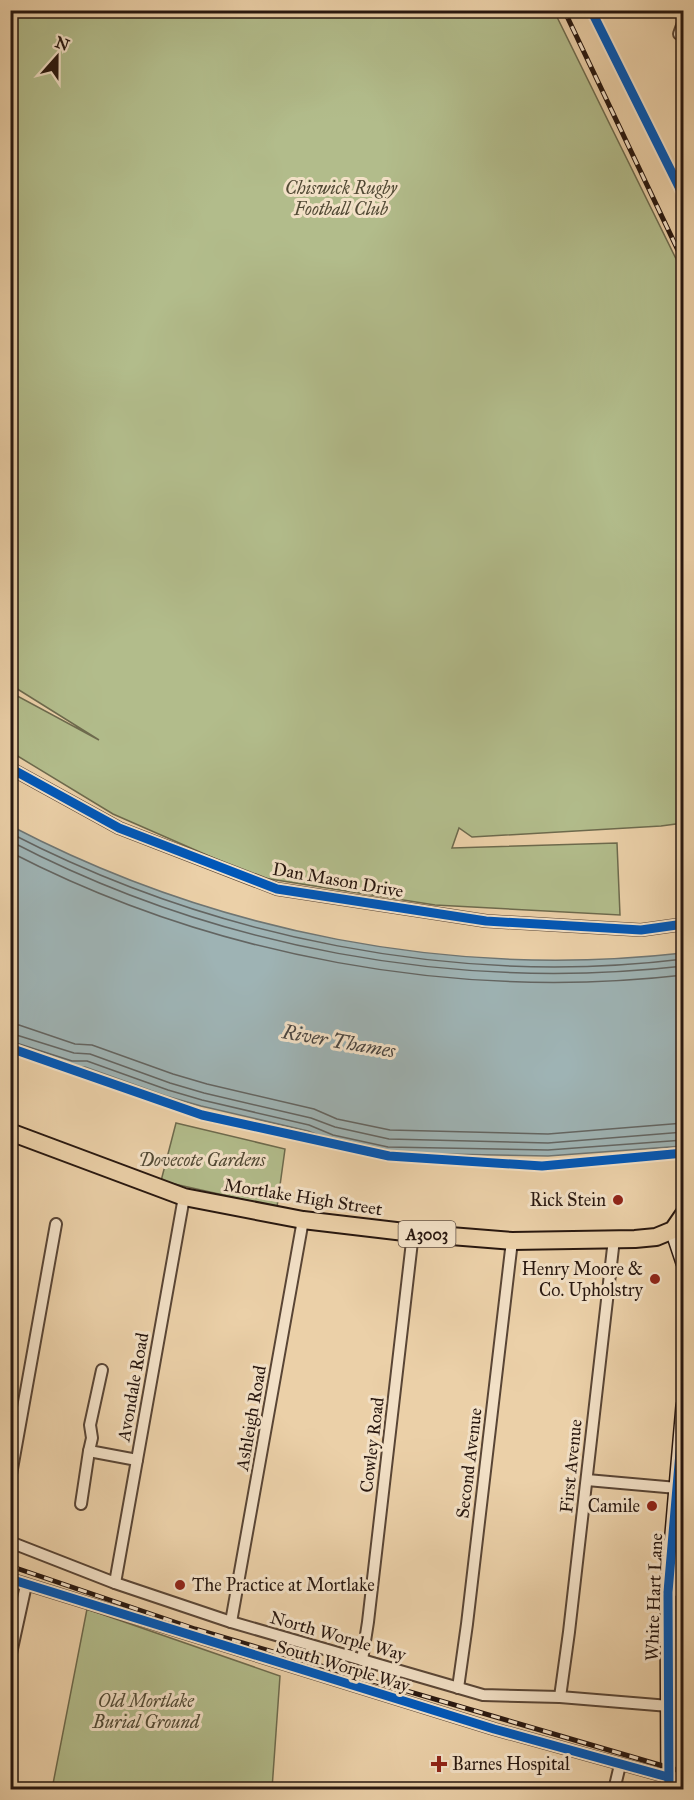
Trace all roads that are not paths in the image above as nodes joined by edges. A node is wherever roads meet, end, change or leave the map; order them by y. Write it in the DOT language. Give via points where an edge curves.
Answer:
graph roads {
  1 [pos="684,20"];
  2 [pos="679,34"];
  3 [pos="10,768"];
  4 [pos="684,924"];
  5 [pos="10,1132"];
  6 [pos="183,1197"];
  7 [pos="684,1214"];
  8 [pos="303,1220"];
  9 [pos="56,1224"];
  10 [pos="673,1230"];
  11 [pos="413,1233"];
  12 [pos="614,1239"];
  13 [pos="512,1241"];
  14 [pos="684,1263"];
  15 [pos="102,1370"];
  16 [pos="684,1406"];
  17 [pos="89,1451"];
  18 [pos="137,1460"];
  19 [pos="681,1466"];
  20 [pos="10,1480"];
  21 [pos="587,1480"];
  22 [pos="677,1488"];
  23 [pos="81,1504"];
  24 [pos="10,1542"];
  25 [pos="10,1579"];
  26 [pos="115,1582"];
  27 [pos="26,1585"];
  28 [pos="676,1591"];
  29 [pos="231,1622"];
  30 [pos="10,1658"];
  31 [pos="362,1660"];
  32 [pos="458,1688"];
  33 [pos="684,1692"];
  34 [pos="560,1697"];
  35 [pos="668,1700"];
  36 [pos="668,1741"];
  37 [pos="684,1746"];
  38 [pos="620,1765"];
  39 [pos="668,1784"];
  40 [pos="614,1790"];
  1 -- 2 [label="street"];
  3 -- 4 [label="street, Dan Mason Drive" via="119,828 277,889 486,921 641,930"];
  5 -- 6 [label="main road, Mortlake High Street / A3003"];
  6 -- 8 [label="main road, Mortlake High Street / A3003"];
  6 -- 18 [label="street, Avondale Road"];
  7 -- 10 [label="main road"];
  8 -- 11 [label="main road, Mortlake High Street / A3003"];
  8 -- 29 [label="street, Ashleigh Road"];
  9 -- 20 [label="street"];
  10 -- 12 [label="main road, Mortlake High Street / A3003" via="656,1237"];
  10 -- 14 [label="street"];
  11 -- 13 [label="main road, Mortlake High Street / A3003"];
  11 -- 31 [label="street, Cowley Road"];
  12 -- 13 [label="main road, Mortlake High Street / A3003"];
  12 -- 21 [label="street, First Avenue"];
  13 -- 32 [label="street, Second Avenue"];
  15 -- 17 [label="street" via="90,1425"];
  16 -- 19 [label="street, White Hart Lane"];
  17 -- 18 [label="street"];
  17 -- 23 [label="street"];
  18 -- 26 [label="street, Avondale Road"];
  19 -- 22 [label="street, White Hart Lane"];
  21 -- 22 [label="street"];
  21 -- 34 [label="street, First Avenue"];
  22 -- 28 [label="street, White Hart Lane"];
  24 -- 26 [label="street, North Worple Way"];
  25 -- 27 [label="street, South Worple Way"];
  26 -- 29 [label="street, North Worple Way"];
  27 -- 30 [label="street"];
  27 -- 38 [label="street, South Worple Way"];
  28 -- 35 [label="street, White Hart Lane"];
  29 -- 31 [label="street, North Worple Way"];
  31 -- 32 [label="street, North Worple Way"];
  32 -- 34 [label="street, North Worple Way" via="483,1695"];
  33 -- 35 [label="street, North Worple Way"];
  34 -- 35 [label="street, North Worple Way"];
  35 -- 36 [label="street, White Hart Lane"];
  36 -- 37 [label="street"];
  36 -- 39 [label="street, White Hart Lane"];
  38 -- 39 [label="street, South Worple Way"];
  38 -- 40 [label="street"];
}
